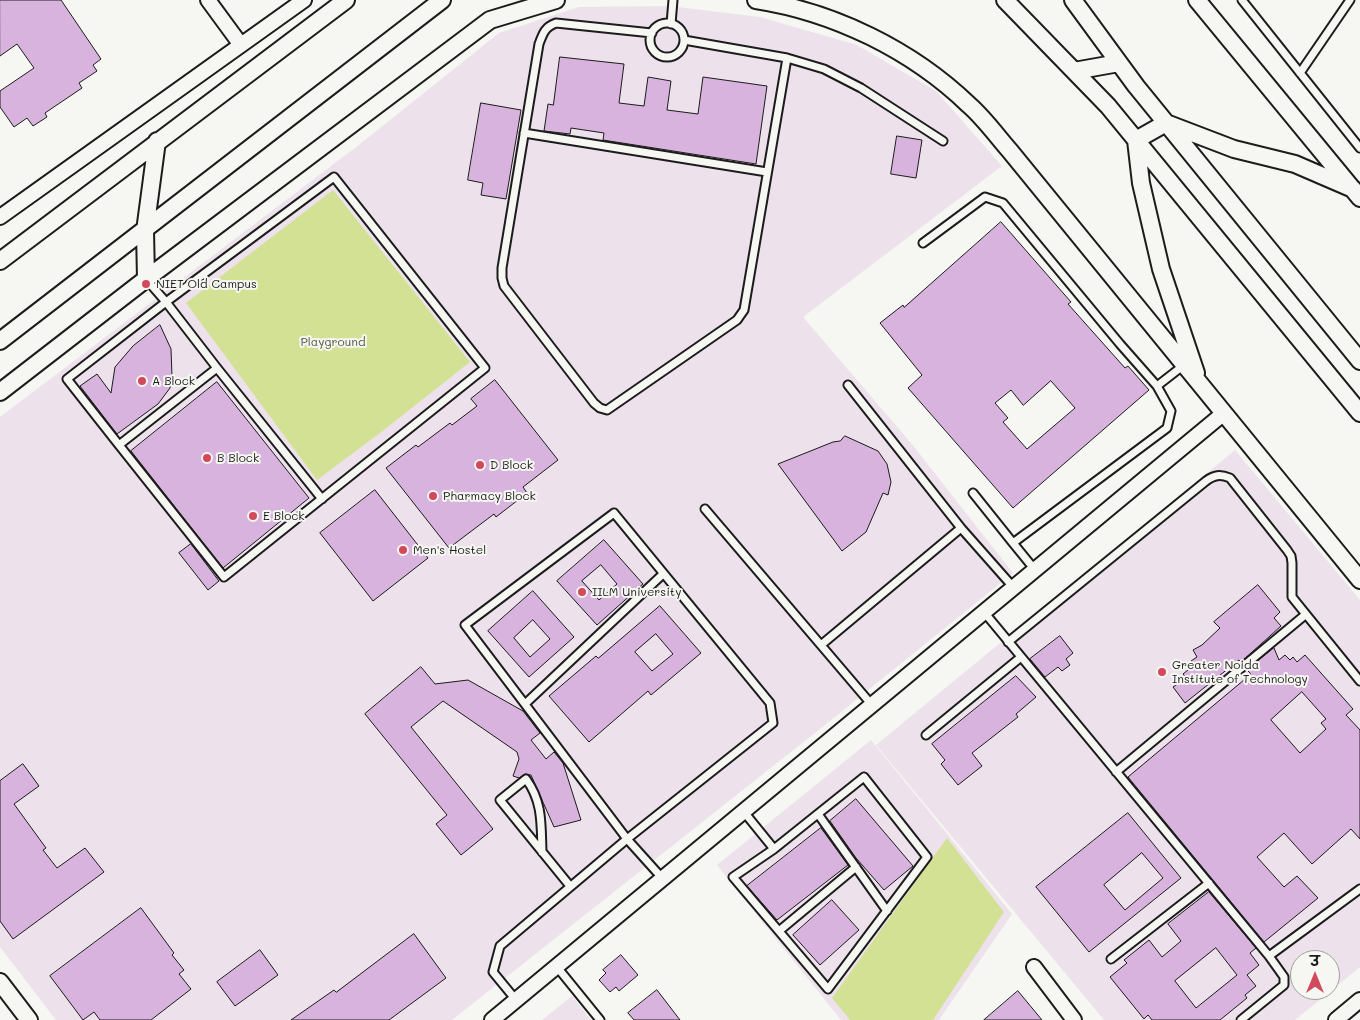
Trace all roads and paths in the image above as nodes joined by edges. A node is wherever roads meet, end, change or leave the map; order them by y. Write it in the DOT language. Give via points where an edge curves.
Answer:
graph roads {
  1 [pos="208,0"];
  2 [pos="304,0"];
  3 [pos="346,0"];
  4 [pos="442,0"];
  5 [pos="556,0"];
  6 [pos="673,0"];
  7 [pos="756,0"];
  8 [pos="1005,0"];
  9 [pos="1073,0"];
  10 [pos="1197,0"];
  11 [pos="1242,0"];
  12 [pos="1350,0"];
  13 [pos="671,24"];
  14 [pos="652,33"];
  15 [pos="684,40"];
  16 [pos="241,45"];
  17 [pos="786,58"];
  18 [pos="1119,63"];
  19 [pos="1074,71"];
  20 [pos="1300,73"];
  21 [pos="1166,123"];
  22 [pos="524,134"];
  23 [pos="1136,140"];
  24 [pos="157,141"];
  25 [pos="943,141"];
  26 [pos="1360,148"];
  27 [pos="767,172"];
  28 [pos="1356,193"];
  29 [pos="0,217"];
  30 [pos="145,231"];
  31 [pos="923,243"];
  32 [pos="0,261"];
  33 [pos="146,279"];
  34 [pos="166,302"];
  35 [pos="0,341"];
  36 [pos="1360,361"];
  37 [pos="1184,365"];
  38 [pos="217,368"];
  39 [pos="1199,382"];
  40 [pos="848,385"];
  41 [pos="1157,386"];
  42 [pos="0,392"];
  43 [pos="1224,413"];
  44 [pos="1360,413"];
  45 [pos="119,445"];
  46 [pos="973,493"];
  47 [pos="322,498"];
  48 [pos="705,510"];
  49 [pos="961,528"];
  50 [pos="1013,543"];
  51 [pos="1035,570"];
  52 [pos="663,574"];
  53 [pos="1360,580"];
  54 [pos="1014,588"];
  55 [pos="984,612"];
  56 [pos="1305,615"];
  57 [pos="1008,642"];
  58 [pos="821,645"];
  59 [pos="1021,658"];
  60 [pos="1360,682"];
  61 [pos="525,704"];
  62 [pos="872,705"];
  63 [pos="926,735"];
  64 [pos="1116,772"];
  65 [pos="744,812"];
  66 [pos="818,814"];
  67 [pos="627,839"];
  68 [pos="774,849"];
  69 [pos="542,852"];
  70 [pos="856,867"];
  71 [pos="663,879"];
  72 [pos="1209,884"];
  73 [pos="570,886"];
  74 [pos="1360,889"];
  75 [pos="887,911"];
  76 [pos="779,931"];
  77 [pos="1269,956"];
  78 [pos="1111,960"];
  79 [pos="557,967"];
  80 [pos="1034,967"];
  81 [pos="0,982"];
  82 [pos="516,1000"];
  83 [pos="1360,1000"];
  84 [pos="30,1020"];
  85 [pos="492,1020"];
  86 [pos="600,1020"];
  87 [pos="1074,1020"];
  88 [pos="1241,1020"];
  89 [pos="1336,1020"];
  1 -- 16 [label="street"];
  2 -- 16 [label="street"];
  3 -- 24 [label="street"];
  4 -- 30 [label="street"];
  5 -- 33 [label="street" via="490,20"];
  6 -- 13 [label="lane"];
  7 -- 37 [label="street" via="831,18 876,39 918,64 969,104"];
  8 -- 19 [label="street"];
  9 -- 18 [label="street"];
  10 -- 28 [label="street"];
  11 -- 20 [label="lane"];
  12 -- 20 [label="lane"];
  13 -- 14 [label="lane" via="660,25"];
  13 -- 15 [label="lane" via="680,30"];
  14 -- 15 [label="lane" via="652,49 660,56 677,54"];
  14 -- 22 [label="lane" via="565,23 547,26 539,44"];
  15 -- 17 [label="lane"];
  16 -- 29 [label="street"];
  17 -- 25 [label="lane" via="824,69 861,88"];
  17 -- 27 [label="lane"];
  18 -- 19 [label="street"];
  18 -- 21 [label="street"];
  19 -- 23 [label="street"];
  20 -- 26 [label="lane"];
  21 -- 23 [label="street"];
  21 -- 28 [label="street" via="1234,149 1295,164"];
  21 -- 36 [label="street"];
  22 -- 27 [label="lane"];
  22 -- 27 [label="lane" via="502,268 504,286 594,403 607,410 737,320 744,310"];
  23 -- 39 [label="street" via="1141,183 1161,269"];
  23 -- 44 [label="street"];
  24 -- 30 [label="street"];
  24 -- 32 [label="street"];
  30 -- 33 [label="street"];
  30 -- 35 [label="street"];
  31 -- 41 [label="lane" via="985,197 1004,204"];
  33 -- 34 [label="lane"];
  33 -- 42 [label="street"];
  34 -- 38 [label="lane"];
  34 -- 45 [label="lane" via="68,378"];
  34 -- 47 [label="lane" via="334,177 485,368"];
  37 -- 39 [label="street"];
  37 -- 41 [label="lane"];
  38 -- 45 [label="lane"];
  38 -- 47 [label="lane"];
  39 -- 43 [label="street"];
  40 -- 49 [label="lane"];
  41 -- 50 [label="lane" via="1170,411 1166,428"];
  43 -- 51 [label="street"];
  43 -- 53 [label="street"];
  45 -- 47 [label="lane" via="224,577"];
  46 -- 50 [label="lane"];
  48 -- 58 [label="lane"];
  49 -- 54 [label="lane"];
  49 -- 58 [label="lane"];
  50 -- 51 [label="lane"];
  51 -- 54 [label="street"];
  52 -- 61 [label="lane"];
  52 -- 61 [label="lane" via="614,513 465,625"];
  52 -- 67 [label="lane" via="770,702 773,723"];
  54 -- 55 [label="street"];
  55 -- 57 [label="lane"];
  55 -- 62 [label="street"];
  56 -- 57 [label="lane" via="1292,597 1291,556 1230,478 1216,475"];
  56 -- 60 [label="lane"];
  56 -- 64 [label="lane"];
  57 -- 59 [label="lane"];
  58 -- 62 [label="lane"];
  59 -- 63 [label="lane"];
  59 -- 64 [label="lane"];
  61 -- 67 [label="lane"];
  62 -- 65 [label="street"];
  64 -- 72 [label="lane"];
  65 -- 68 [label="lane"];
  65 -- 71 [label="street"];
  66 -- 68 [label="lane"];
  66 -- 70 [label="lane"];
  66 -- 75 [label="lane" via="864,777 927,857"];
  67 -- 71 [label="lane"];
  67 -- 73 [label="lane"];
  68 -- 76 [label="lane" via="733,877"];
  69 -- 69 [label="lane" via="500,800 526,780 539,805"];
  69 -- 73 [label="lane"];
  70 -- 75 [label="lane"];
  70 -- 76 [label="lane"];
  71 -- 79 [label="street"];
  72 -- 77 [label="lane"];
  72 -- 78 [label="lane"];
  73 -- 82 [label="lane" via="500,946 494,972"];
  74 -- 77 [label="lane"];
  75 -- 76 [label="lane" via="828,989"];
  77 -- 88 [label="lane" via="1285,982"];
  79 -- 82 [label="street"];
  79 -- 86 [label="lane"];
  80 -- 87 [label="street"];
  81 -- 84 [label="street"];
  82 -- 85 [label="street"];
  83 -- 89 [label="street"];
}
